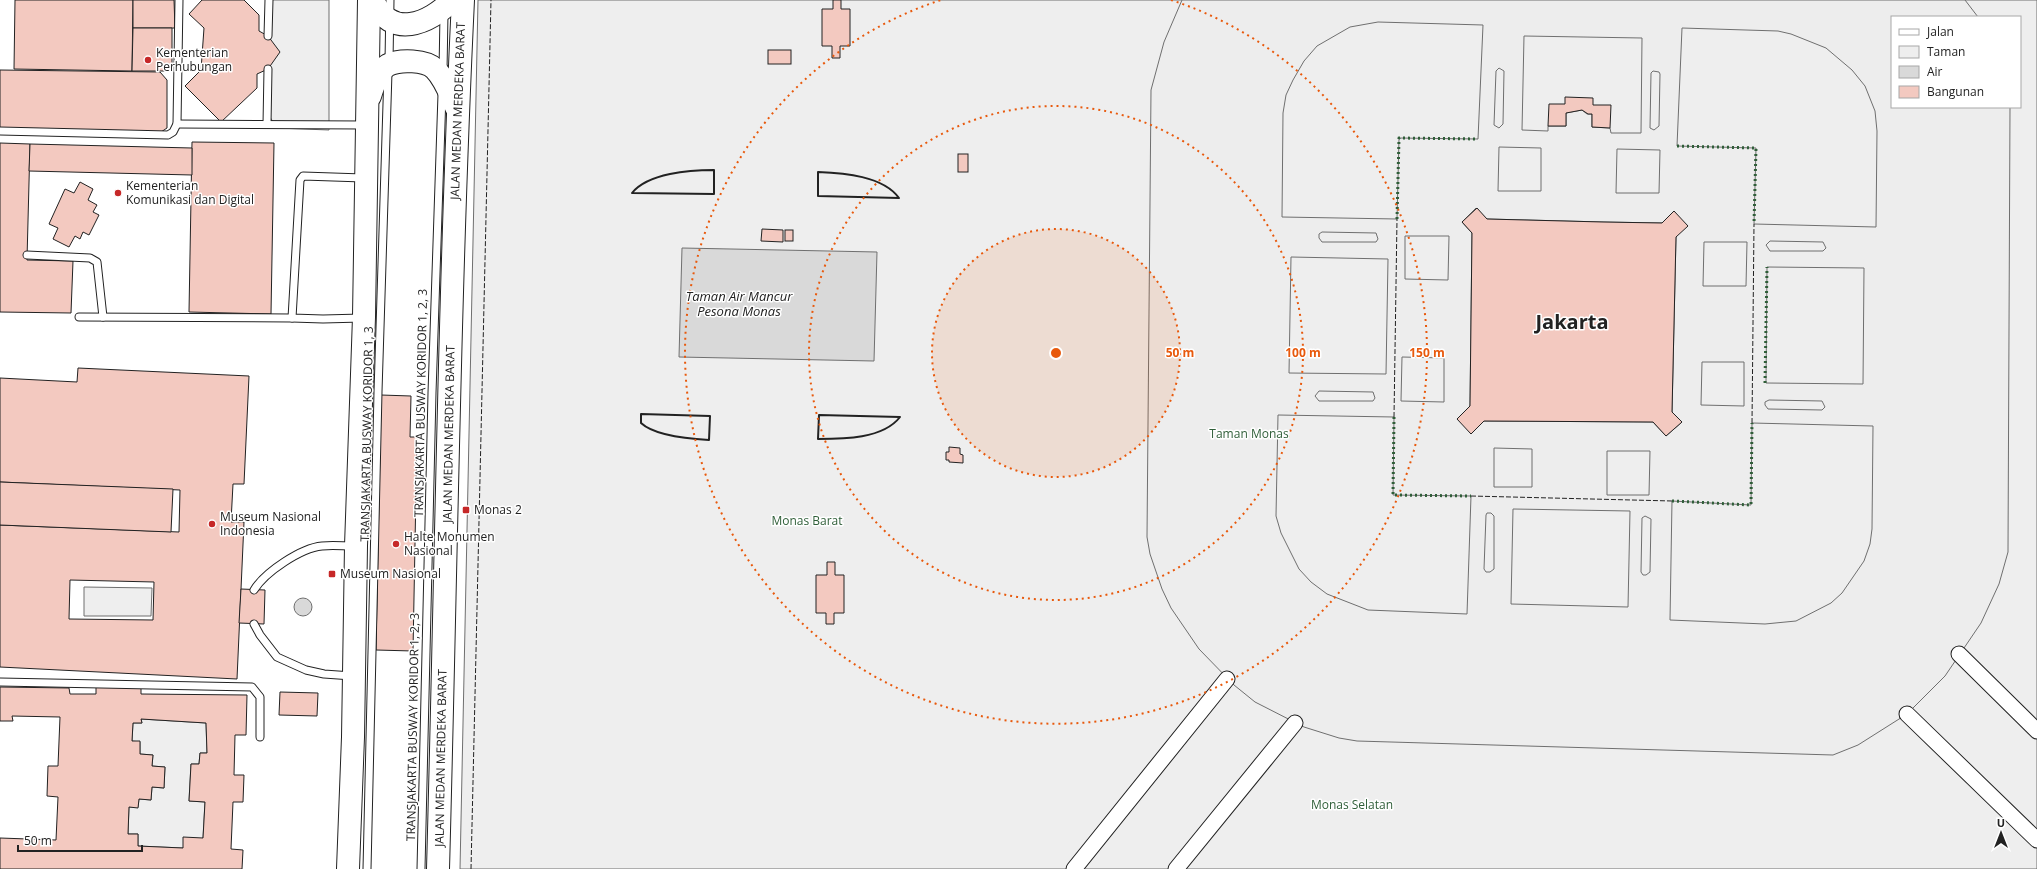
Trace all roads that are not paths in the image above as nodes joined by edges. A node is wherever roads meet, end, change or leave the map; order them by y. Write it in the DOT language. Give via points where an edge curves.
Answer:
graph roads {
  1 [pos="179,0"];
  2 [pos="269,0"];
  3 [pos="369,0"];
  4 [pos="373,0"];
  5 [pos="451,2"];
  6 [pos="389,10"];
  7 [pos="268,36"];
  8 [pos="389,65"];
  9 [pos="268,69"];
  10 [pos="442,78"];
  11 [pos="458,109"];
  12 [pos="367,115"];
  13 [pos="177,124"];
  14 [pos="267,124"];
  15 [pos="0,131"];
  16 [pos="366,178"];
  17 [pos="27,255"];
  18 [pos="79,317"];
  19 [pos="103,318"];
  20 [pos="292,318"];
  21 [pos="364,318"];
  22 [pos="356,546"];
  23 [pos="254,590"];
  24 [pos="254,624"];
  25 [pos="1959,654"];
  26 [pos="354,676"];
  27 [pos="1227,679"];
  28 [pos="0,682"];
  29 [pos="1907,714"];
  30 [pos="1295,723"];
  31 [pos="2037,731"];
  32 [pos="260,737"];
  33 [pos="2037,840"];
  34 [pos="348,869"];
  35 [pos="367,869"];
  36 [pos="421,869"];
  37 [pos="438,869"];
  38 [pos="1074,869"];
  39 [pos="1176,869"];
  1 -- 13 [label="lane"];
  2 -- 7 [label="lane"];
  3 -- 12 [label="main road"];
  4 -- 6 [label="main road" via="376,7"];
  5 -- 6 [label="main road" via="428,20 412,25"];
  5 -- 10 [label="lane, TRANSJAKARTA BUSWAY KORIDOR 1, 2, 3"];
  5 -- 11 [label="main road, JALAN MEDAN MERDEKA BARAT"];
  6 -- 8 [label="lane, TRANSJAKARTA BUSWAY KORIDOR 1, 3"];
  8 -- 10 [label="main road" via="408,61 424,63 435,69"];
  8 -- 12 [label="main road" via="374,84"];
  8 -- 35 [label="lane, TRANSJAKARTA BUSWAY KORIDOR 1, 3" via="378,384"];
  9 -- 14 [label="lane"];
  10 -- 11 [label="main road"];
  10 -- 36 [label="lane, TRANSJAKARTA BUSWAY KORIDOR 1, 2, 3"];
  11 -- 37 [label="main road, JALAN MEDAN MERDEKA BARAT" via="448,394 448,504"];
  12 -- 14 [label="lane"];
  12 -- 16 [label="main road"];
  13 -- 14 [label="lane"];
  13 -- 15 [label="lane" via="168,135"];
  16 -- 20 [label="lane" via="303,176 300,180"];
  16 -- 21 [label="main road"];
  17 -- 19 [label="lane" via="90,258 98,262"];
  18 -- 19 [label="lane"];
  19 -- 20 [label="lane"];
  20 -- 21 [label="lane"];
  21 -- 22 [label="main road"];
  22 -- 23 [label="lane" via="320,546 299,554 275,568"];
  22 -- 26 [label="main road"];
  24 -- 26 [label="lane" via="277,657 306,670"];
  25 -- 31 [label="street"];
  26 -- 34 [label="main road"];
  27 -- 38 [label="street"];
  28 -- 32 [label="lane" via="252,687 260,698"];
  29 -- 33 [label="street"];
  30 -- 39 [label="street"];
}
